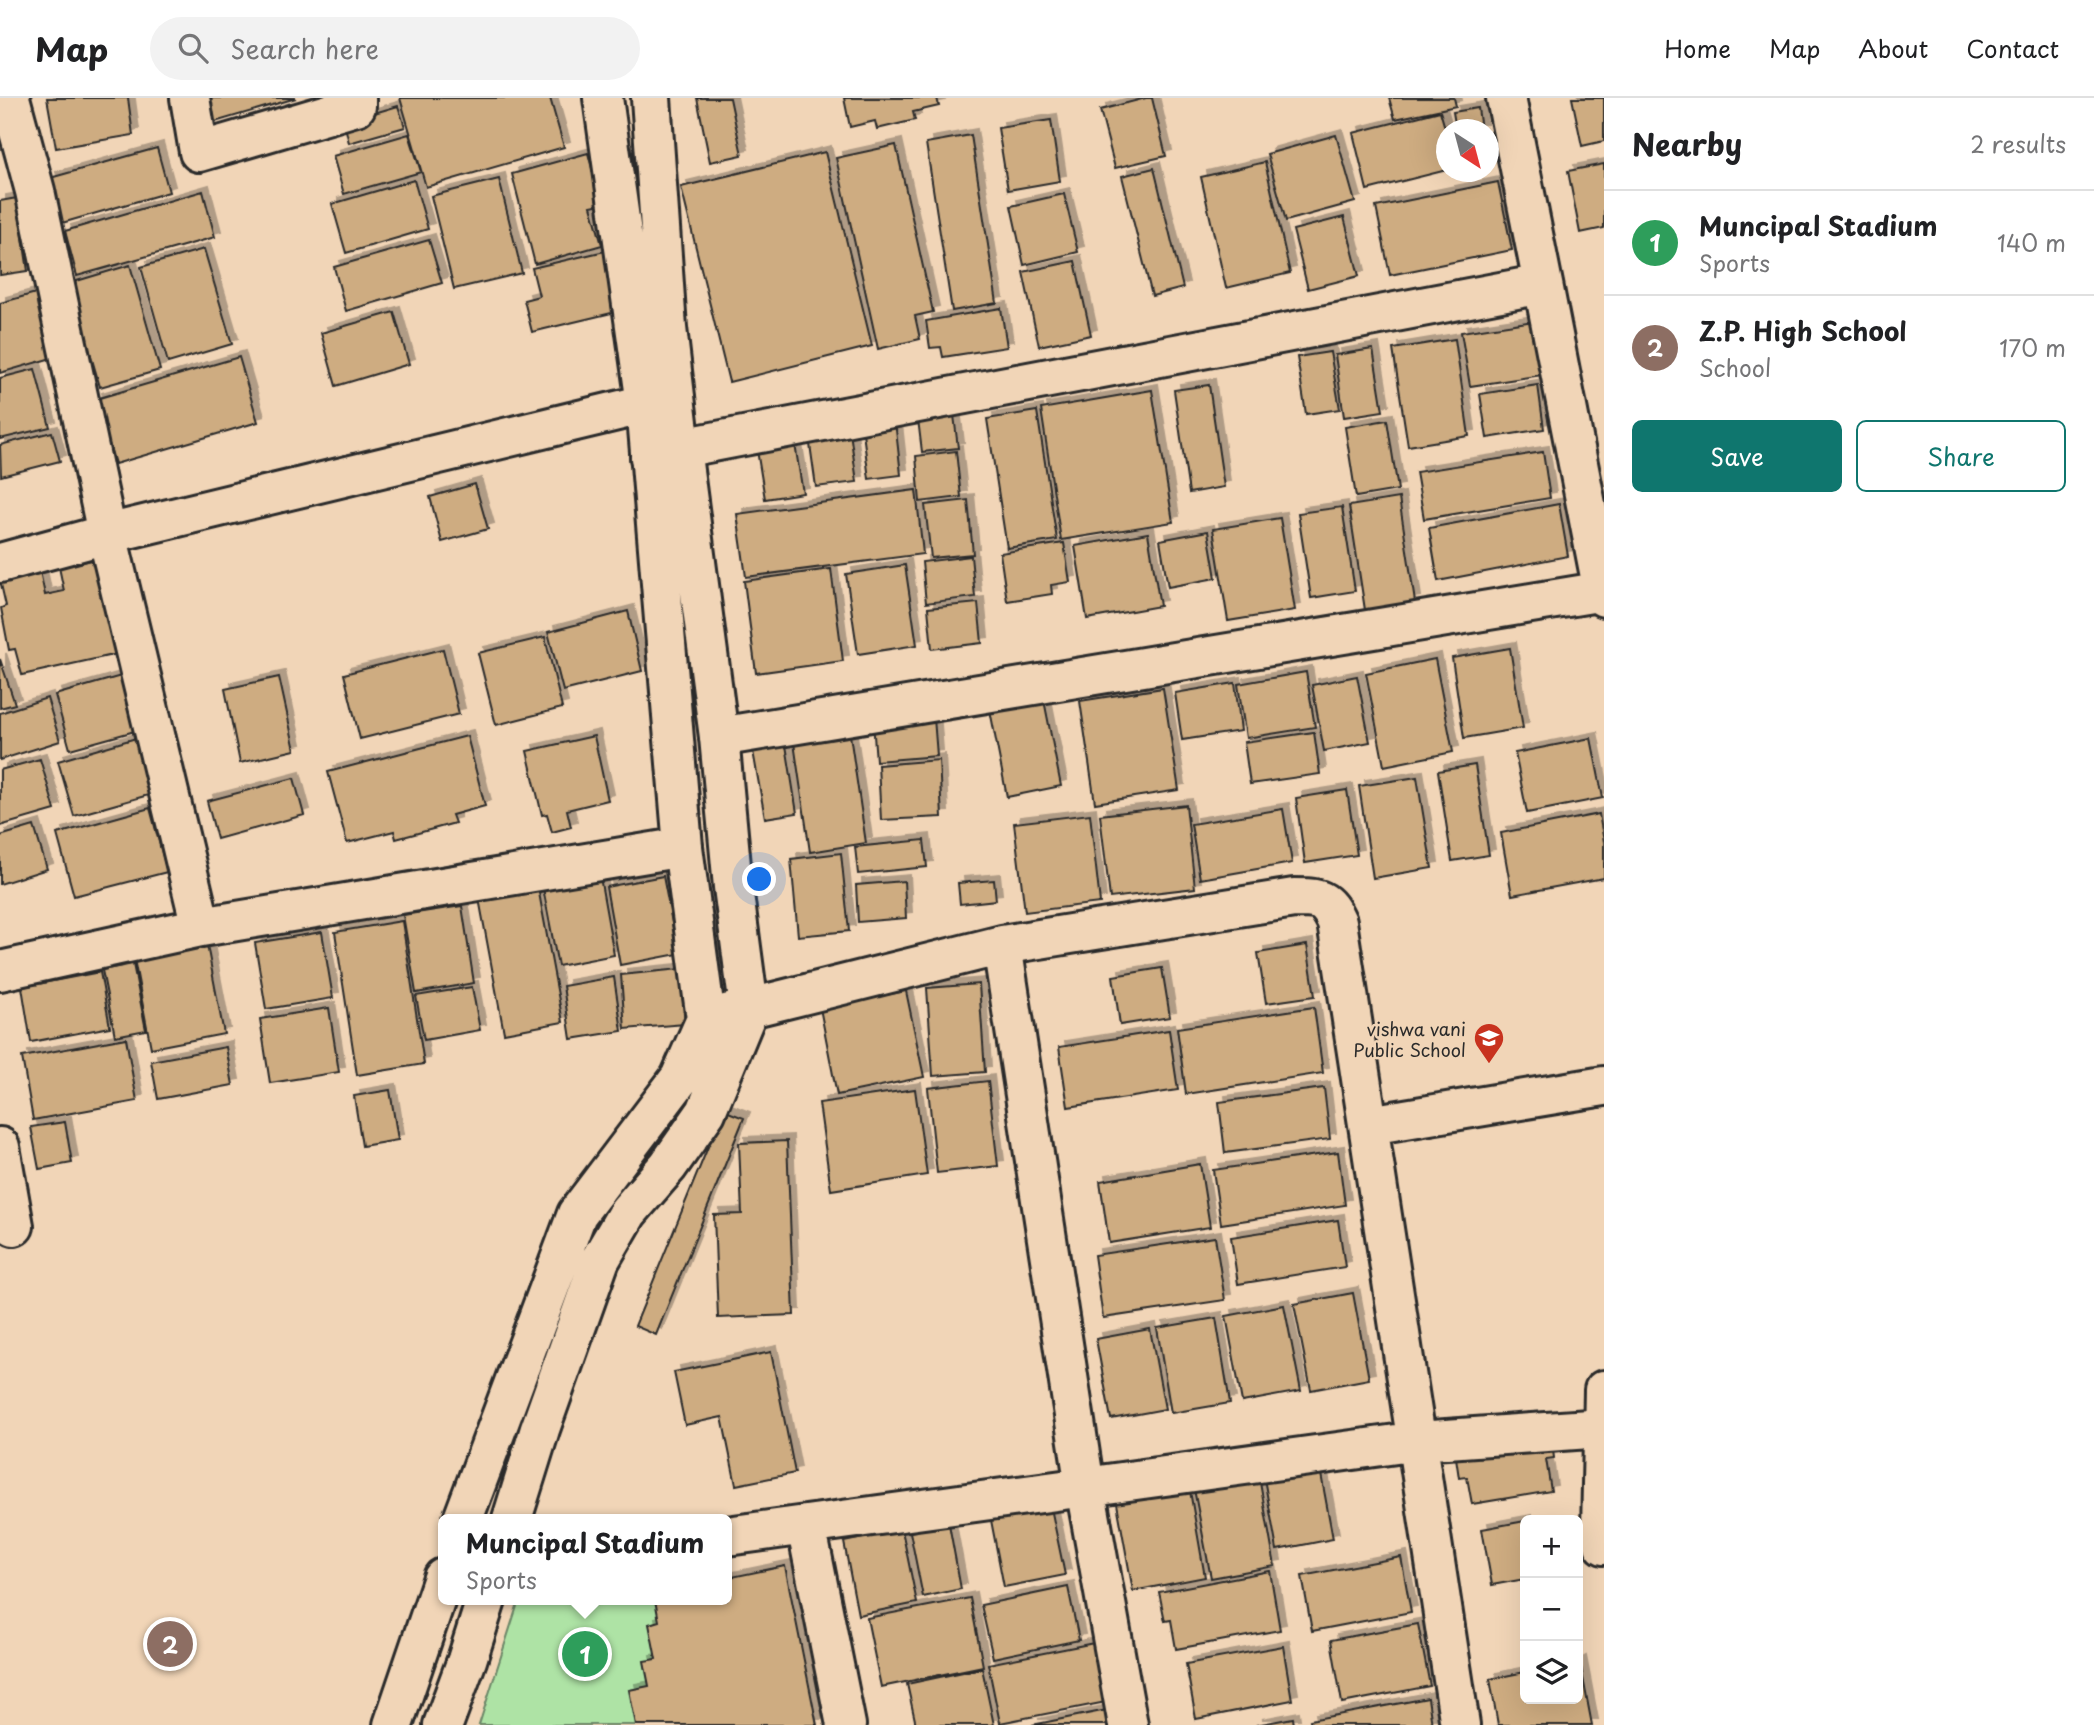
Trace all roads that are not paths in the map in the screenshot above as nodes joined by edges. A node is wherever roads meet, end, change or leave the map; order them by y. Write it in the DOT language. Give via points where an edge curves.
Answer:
graph roads {
  1 [pos="10,98"];
  2 [pos="190,98"];
  3 [pos="356,98"];
  4 [pos="603,98"];
  5 [pos="651,98"];
  6 [pos="1506,98"];
  7 [pos="1543,284"];
  8 [pos="661,401"];
  9 [pos="666,453"];
  10 [pos="107,534"];
  11 [pos="0,563"];
  12 [pos="1604,593"];
  13 [pos="719,737"];
  14 [pos="683,847"];
  15 [pos="201,927"];
  16 [pos="1002,945"];
  17 [pos="0,971"];
  18 [pos="749,1008"];
  19 [pos="706,1019"];
  20 [pos="1604,1086"];
  21 [pos="1369,1125"];
  22 [pos="0,1147"];
  23 [pos="14,1226"];
  24 [pos="1604,1390"];
  25 [pos="1604,1428"];
  26 [pos="1418,1441"];
  27 [pos="1085,1487"];
  28 [pos="465,1514"];
  29 [pos="514,1514"];
  30 [pos="806,1525"];
  31 [pos="732,1535"];
  32 [pos="1604,1545"];
  33 [pos="438,1593"];
  34 [pos="484,1605"];
  35 [pos="393,1725"];
  36 [pos="443,1725"];
  37 [pos="846,1725"];
  38 [pos="1128,1725"];
  39 [pos="1460,1725"];
  1 -- 10 [label="street" via="35,191"];
  2 -- 3 [label="street" via="199,152 356,106"];
  4 -- 8 [label="street"];
  5 -- 8 [label="street" via="667,328"];
  6 -- 7 [label="street"];
  7 -- 9 [label="street"];
  7 -- 12 [label="street"];
  8 -- 9 [label="street"];
  8 -- 10 [label="street"];
  9 -- 13 [label="street"];
  9 -- 14 [label="street"];
  10 -- 11 [label="street"];
  10 -- 15 [label="street"];
  12 -- 13 [label="street"];
  13 -- 18 [label="street"];
  14 -- 15 [label="street"];
  14 -- 19 [label="street"];
  15 -- 17 [label="street"];
  16 -- 18 [label="street"];
  16 -- 21 [label="street" via="1317,898 1330,906 1337,922"];
  16 -- 27 [label="street"];
  18 -- 19 [label="street"];
  18 -- 29 [label="street" via="706,1112 628,1212 600,1260"];
  19 -- 28 [label="street" via="680,1078 577,1214"];
  20 -- 21 [label="street"];
  21 -- 26 [label="street"];
  22 -- 23 [label="street"];
  24 -- 25 [label="street"];
  25 -- 26 [label="street"];
  25 -- 32 [label="street"];
  26 -- 27 [label="street"];
  26 -- 39 [label="street"];
  27 -- 30 [label="street"];
  27 -- 38 [label="street"];
  30 -- 31 [label="street"];
  30 -- 37 [label="street"];
  33 -- 35 [label="street"];
  34 -- 36 [label="street"];
}
